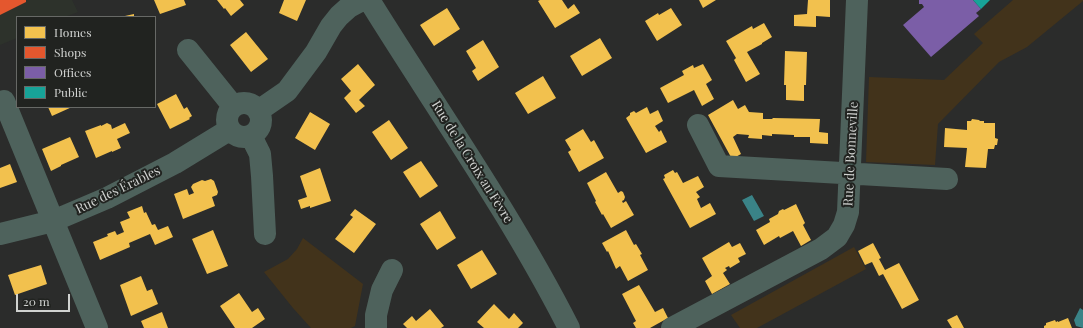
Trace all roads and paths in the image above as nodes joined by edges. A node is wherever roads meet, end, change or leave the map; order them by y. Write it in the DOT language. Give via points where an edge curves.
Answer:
graph roads {
  1 [pos="362,0"];
  2 [pos="369,0"];
  3 [pos="857,0"];
  4 [pos="188,50"];
  5 [pos="4,101"];
  6 [pos="233,106"];
  7 [pos="258,111"];
  8 [pos="698,125"];
  9 [pos="230,130"];
  10 [pos="251,136"];
  11 [pos="850,173"];
  12 [pos="947,179"];
  13 [pos="53,221"];
  14 [pos="0,234"];
  15 [pos="265,234"];
  16 [pos="392,270"];
  17 [pos="97,328"];
  18 [pos="376,328"];
  19 [pos="569,328"];
  20 [pos="672,328"];
  1 -- 7 [label="street" via="339,16 287,91"];
  2 -- 19 [label="street, Rue de la Croix au Fèvre" via="511,225"];
  3 -- 11 [label="street, Rue de Bonneville"];
  4 -- 6 [label="street"];
  5 -- 13 [label="street"];
  6 -- 7 [label="street" via="242,103 251,105"];
  6 -- 9 [label="street" via="228,113 227,122"];
  7 -- 10 [label="street" via="261,120 258,129"];
  8 -- 11 [label="street" via="719,166"];
  9 -- 10 [label="street" via="235,135"];
  9 -- 13 [label="street, Rue des Érables" via="175,163 107,198"];
  10 -- 15 [label="street" via="260,154"];
  11 -- 12 [label="street"];
  11 -- 20 [label="street, Rue de Bonneville" via="848,212 836,238 821,249"];
  13 -- 14 [label="street, Rue des Érables"];
  13 -- 17 [label="street"];
  16 -- 18 [label="street" via="382,290 376,315"];
}
